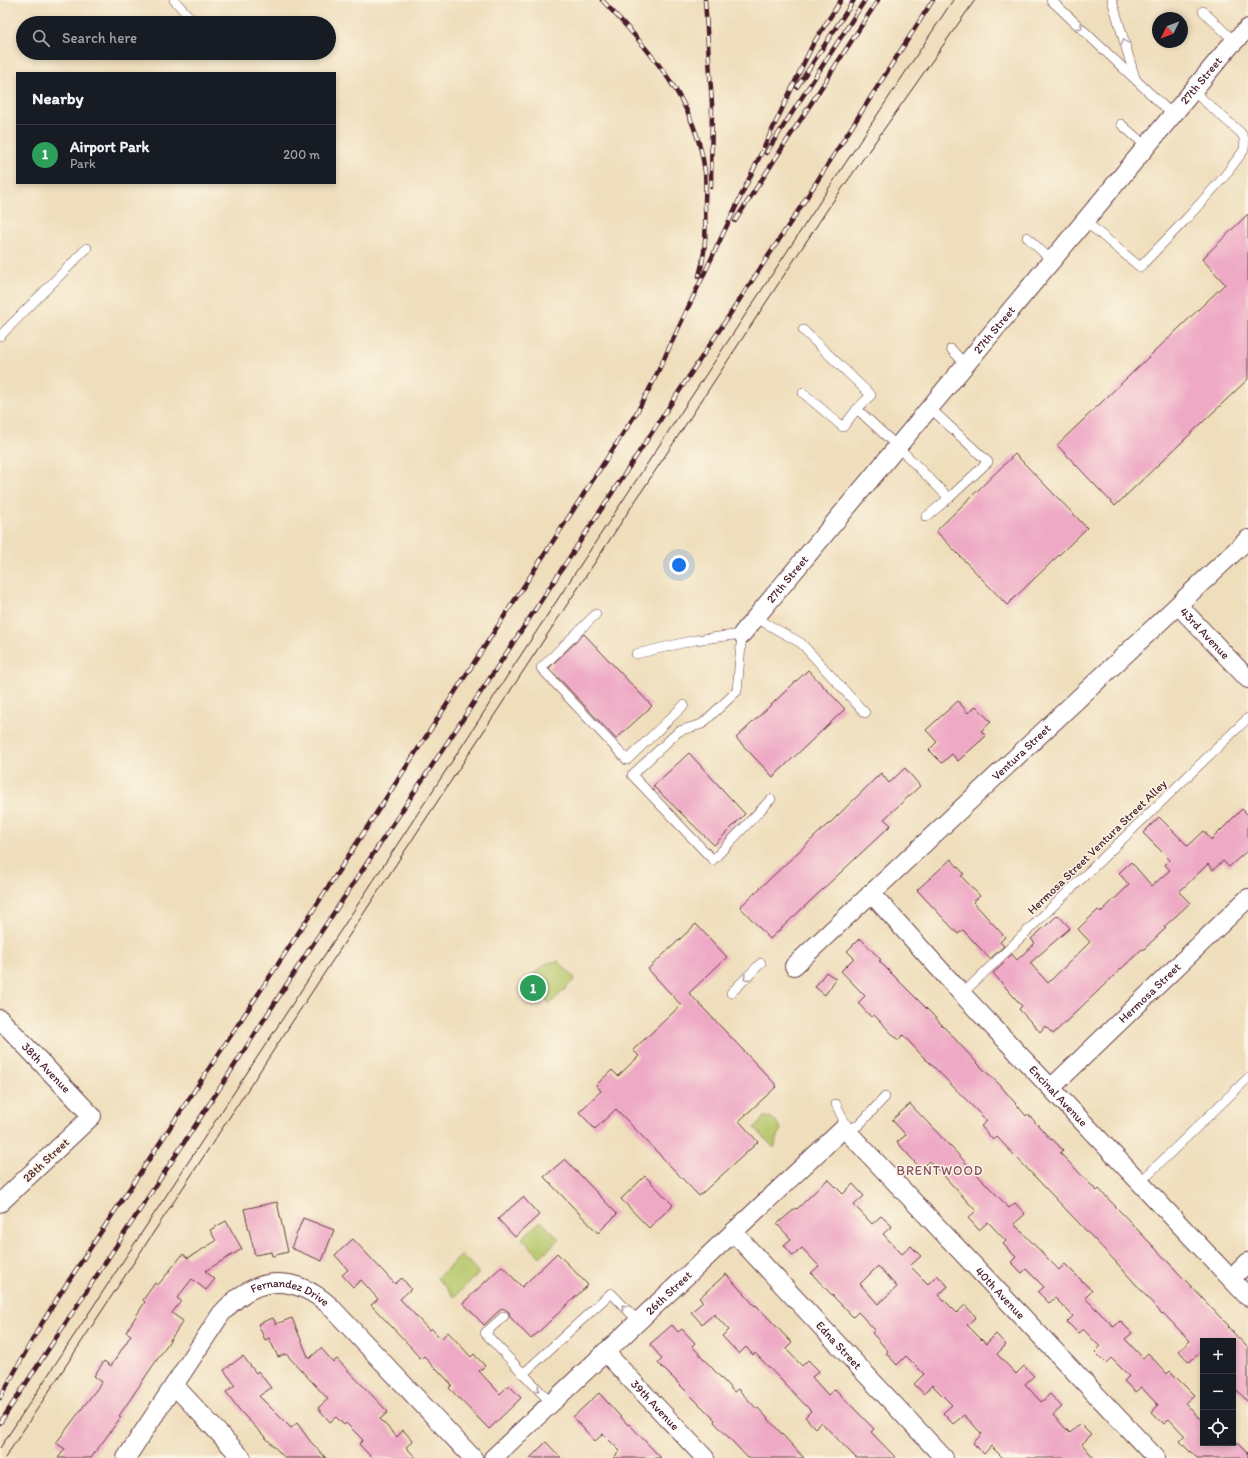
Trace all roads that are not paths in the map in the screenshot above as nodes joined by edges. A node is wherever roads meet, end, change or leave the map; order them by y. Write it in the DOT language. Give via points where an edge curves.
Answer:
graph roads {
  1 [pos="174,0"];
  2 [pos="1051,0"];
  3 [pos="1112,0"];
  4 [pos="1203,11"];
  5 [pos="189,16"];
  6 [pos="1248,28"];
  7 [pos="1234,42"];
  8 [pos="1135,79"];
  9 [pos="1193,91"];
  10 [pos="1173,115"];
  11 [pos="1121,124"];
  12 [pos="1147,147"];
  13 [pos="1085,221"];
  14 [pos="1027,237"];
  15 [pos="87,248"];
  16 [pos="1052,261"];
  17 [pos="803,330"];
  18 [pos="0,336"];
  19 [pos="951,349"];
  20 [pos="966,364"];
  21 [pos="803,393"];
  22 [pos="930,408"];
  23 [pos="857,409"];
  24 [pos="898,447"];
  25 [pos="949,498"];
  26 [pos="926,517"];
  27 [pos="1248,539"];
  28 [pos="1178,605"];
  29 [pos="596,614"];
  30 [pos="756,618"];
  31 [pos="742,634"];
  32 [pos="636,654"];
  33 [pos="1248,679"];
  34 [pos="684,705"];
  35 [pos="865,713"];
  36 [pos="1248,718"];
  37 [pos="771,799"];
  38 [pos="872,893"];
  39 [pos="1248,898"];
  40 [pos="761,963"];
  41 [pos="794,966"];
  42 [pos="730,993"];
  43 [pos="962,994"];
  44 [pos="0,1018"];
  45 [pos="1248,1078"];
  46 [pos="1051,1088"];
  47 [pos="886,1097"];
  48 [pos="836,1104"];
  49 [pos="92,1116"];
  50 [pos="845,1129"];
  51 [pos="1140,1182"];
  52 [pos="0,1203"];
  53 [pos="733,1232"];
  54 [pos="1248,1262"];
  55 [pos="1231,1279"];
  56 [pos="1248,1297"];
  57 [pos="504,1316"];
  58 [pos="638,1321"];
  59 [pos="605,1352"];
  60 [pos="523,1374"];
  61 [pos="174,1386"];
  62 [pos="551,1403"];
  63 [pos="126,1458"];
  64 [pos="242,1458"];
  65 [pos="473,1458"];
  66 [pos="493,1458"];
  67 [pos="704,1458"];
  68 [pos="944,1458"];
  69 [pos="1156,1458"];
  1 -- 5 [label="lane"];
  2 -- 8 [label="lane, one-way"];
  8 -- 3 [label="lane, one-way"];
  4 -- 7 [label="lane"];
  6 -- 7 [label="street, 27th Street"];
  7 -- 9 [label="street, 27th Street"];
  8 -- 10 [label="lane"];
  9 -- 10 [label="street, 27th Street"];
  9 -- 13 [label="lane" via="1241,133 1245,140 1244,150 1223,178 1140,268"];
  10 -- 12 [label="street, 27th Street"];
  11 -- 12 [label="lane"];
  12 -- 13 [label="street, 27th Street"];
  13 -- 16 [label="street, 27th Street"];
  14 -- 16 [label="lane"];
  15 -- 18 [label="lane"];
  16 -- 20 [label="street, 27th Street"];
  17 -- 23 [label="lane" via="871,395"];
  19 -- 20 [label="lane"];
  20 -- 22 [label="street, 27th Street"];
  21 -- 23 [label="lane" via="842,426"];
  22 -- 24 [label="street, 27th Street"];
  22 -- 25 [label="lane" via="988,462"];
  23 -- 24 [label="lane"];
  24 -- 25 [label="lane"];
  24 -- 30 [label="street, 27th Street"];
  25 -- 26 [label="lane"];
  27 -- 28 [label="street, Ventura Street"];
  28 -- 33 [label="street, 43rd Avenue"];
  28 -- 38 [label="street, Ventura Street"];
  29 -- 34 [label="lane" via="542,668 627,760"];
  30 -- 31 [label="street, 27th Street"];
  30 -- 35 [label="lane" via="801,643"];
  31 -- 32 [label="lane" via="695,640"];
  31 -- 37 [label="lane" via="737,691 702,724 679,731 632,774 714,860"];
  36 -- 43 [label="lane, Hermosa Street Ventura Street Alley"];
  38 -- 41 [label="street, Ventura Street"];
  38 -- 43 [label="street, Encinal Avenue"];
  39 -- 46 [label="street, Hermosa Street"];
  40 -- 42 [label="lane, one-way"];
  43 -- 46 [label="street, Encinal Avenue"];
  44 -- 49 [label="street, 38th Avenue"];
  45 -- 51 [label="lane"];
  46 -- 51 [label="street, Encinal Avenue"];
  47 -- 50 [label="lane" via="859,1124"];
  48 -- 50 [label="lane"];
  49 -- 52 [label="street, 28th Street"];
  50 -- 53 [label="street, 26th Street"];
  50 -- 69 [label="street, 40th Avenue"];
  51 -- 55 [label="street, Encinal Avenue"];
  53 -- 58 [label="street, 26th Street"];
  53 -- 68 [label="street, Edna Street"];
  54 -- 55 [label="street"];
  55 -- 56 [label="street, Encinal Avenue"];
  57 -- 60 [label="lane" via="485,1334"];
  58 -- 59 [label="street, 26th Street"];
  58 -- 60 [label="lane, one-way" via="611,1293"];
  59 -- 62 [label="street, 26th Street"];
  59 -- 67 [label="street, 39th Avenue"];
  60 -- 62 [label="lane, one-way"];
  61 -- 63 [label="street, Fernandez Drive"];
  61 -- 64 [label="street"];
  61 -- 65 [label="street, Fernandez Drive" via="231,1302 258,1286 288,1284 317,1295 329,1305"];
  62 -- 66 [label="street, 26th Street"];
}
